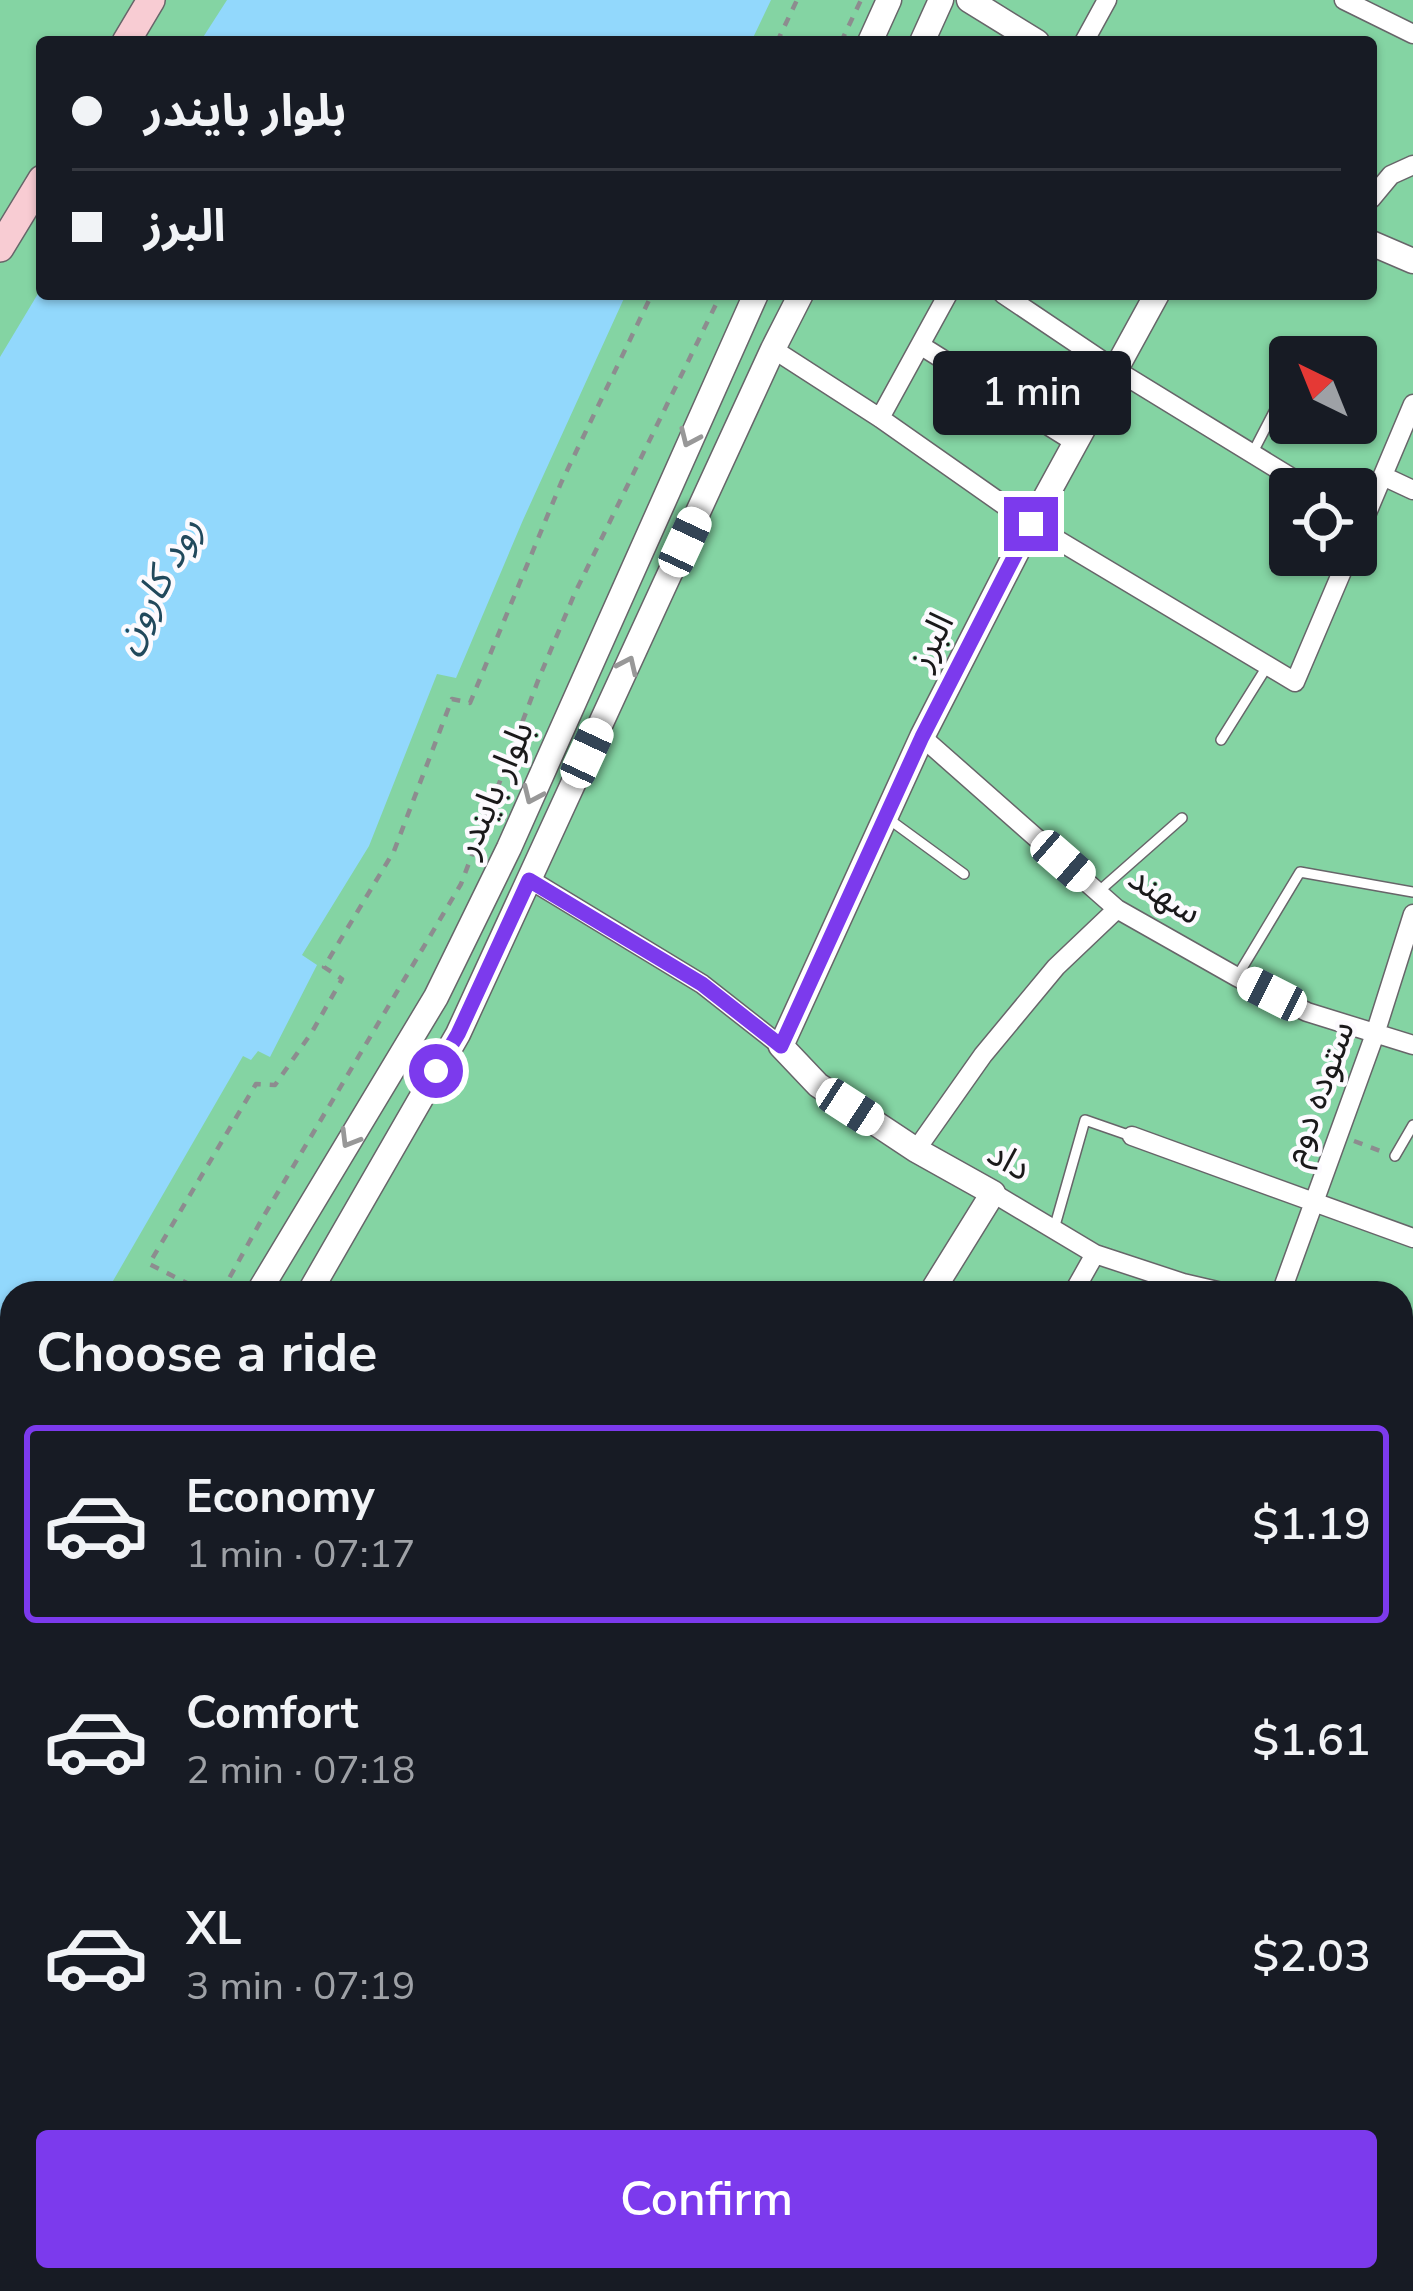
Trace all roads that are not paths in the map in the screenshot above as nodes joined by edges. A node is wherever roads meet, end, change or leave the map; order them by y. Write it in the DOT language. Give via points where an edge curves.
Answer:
graph roads {
  1 [pos="152,0"];
  2 [pos="889,0"];
  3 [pos="941,0"];
  4 [pos="969,0"];
  5 [pos="1107,0"];
  6 [pos="1344,0"];
  7 [pos="1413,34"];
  8 [pos="130,36"];
  9 [pos="873,36"];
  10 [pos="925,36"];
  11 [pos="1027,36"];
  12 [pos="1087,36"];
  13 [pos="1413,165"];
  14 [pos="1377,167"];
  15 [pos="1390,175"];
  16 [pos="36,189"];
  17 [pos="1377,191"];
  18 [pos="1377,246"];
  19 [pos="0,248"];
  20 [pos="1413,261"];
  21 [pos="753,300"];
  22 [pos="798,300"];
  23 [pos="945,300"];
  24 [pos="1013,300"];
  25 [pos="1154,300"];
  26 [pos="920,345"];
  27 [pos="773,349"];
  28 [pos="1116,370"];
  29 [pos="707,398"];
  30 [pos="1412,408"];
  31 [pos="743,415"];
  32 [pos="880,418"];
  33 [pos="1269,421"];
  34 [pos="1076,443"];
  35 [pos="1252,454"];
  36 [pos="1275,468"];
  37 [pos="1383,476"];
  38 [pos="1377,488"];
  39 [pos="1413,490"];
  40 [pos="1031,524"];
  41 [pos="1340,576"];
  42 [pos="1268,665"];
  43 [pos="922,737"];
  44 [pos="1221,740"];
  45 [pos="886,817"];
  46 [pos="1182,818"];
  47 [pos="964,874"];
  48 [pos="529,880"];
  49 [pos="1098,892"];
  50 [pos="1413,892"];
  51 [pos="1117,909"];
  52 [pos="1413,914"];
  53 [pos="1237,977"];
  54 [pos="1375,1034"];
  55 [pos="784,1038"];
  56 [pos="1413,1046"];
  57 [pos="1413,1125"];
  58 [pos="1132,1136"];
  59 [pos="916,1150"];
  60 [pos="1395,1156"];
  61 [pos="993,1193"];
  62 [pos="1313,1201"];
  63 [pos="1054,1229"];
  64 [pos="1413,1238"];
  65 [pos="1095,1253"];
  66 [pos="264,1281"];
  67 [pos="316,1281"];
  68 [pos="939,1281"];
  69 [pos="1080,1281"];
  70 [pos="1177,1281"];
  71 [pos="1285,1281"];
  1 -- 8 [label="main road"];
  2 -- 9 [label="street"];
  3 -- 10 [label="street"];
  4 -- 11 [label="street"];
  5 -- 12 [label="street"];
  6 -- 7 [label="street"];
  13 -- 15 [label="street"];
  14 -- 15 [label="street"];
  15 -- 17 [label="street"];
  16 -- 19 [label="main road"];
  18 -- 20 [label="street"];
  21 -- 29 [label="street, بلوار بایندر"];
  22 -- 27 [label="street, بلوار بایندر"];
  23 -- 26 [label="street"];
  24 -- 28 [label="street"];
  25 -- 28 [label="street, البرز"];
  26 -- 32 [label="street"];
  26 -- 34 [label="street"];
  27 -- 31 [label="street, بلوار بایندر"];
  27 -- 32 [label="street"];
  28 -- 34 [label="street, البرز"];
  28 -- 35 [label="street"];
  29 -- 31 [label="street"];
  29 -- 66 [label="street, بلوار بایندر, one-way" via="436,997"];
  30 -- 37 [label="street"];
  48 -- 31 [label="street, بلوار بایندر, one-way"];
  32 -- 40 [label="street"];
  33 -- 35 [label="lane"];
  34 -- 40 [label="street, البرز"];
  35 -- 36 [label="street"];
  37 -- 38 [label="street"];
  37 -- 39 [label="street"];
  40 -- 42 [label="street"];
  40 -- 43 [label="street, البرز"];
  41 -- 42 [label="street" via="1295,682"];
  42 -- 44 [label="lane"];
  43 -- 45 [label="street, البرز"];
  43 -- 49 [label="street, سهند"];
  45 -- 47 [label="lane"];
  45 -- 55 [label="street, البرز"];
  46 -- 49 [label="lane"];
  48 -- 55 [label="street, داد"];
  48 -- 67 [label="street, بلوار بایندر" via="458,1034"];
  49 -- 51 [label="street, سهند"];
  50 -- 53 [label="lane" via="1300,872"];
  51 -- 53 [label="street, سهند"];
  51 -- 59 [label="street" via="1041,984"];
  52 -- 54 [label="street, ستوده دوم"];
  53 -- 54 [label="street, سهند"];
  54 -- 56 [label="street, سهند"];
  54 -- 62 [label="street, ستوده دوم"];
  55 -- 59 [label="street, داد" via="818,1085"];
  57 -- 60 [label="lane"];
  58 -- 62 [label="street"];
  58 -- 63 [label="lane" via="1084,1120"];
  59 -- 61 [label="street, داد"];
  61 -- 63 [label="street, داد"];
  61 -- 68 [label="street"];
  62 -- 64 [label="street"];
  62 -- 71 [label="street, ستوده دوم"];
  63 -- 65 [label="street, داد"];
  65 -- 69 [label="street"];
  65 -- 70 [label="street, داد"];
}
